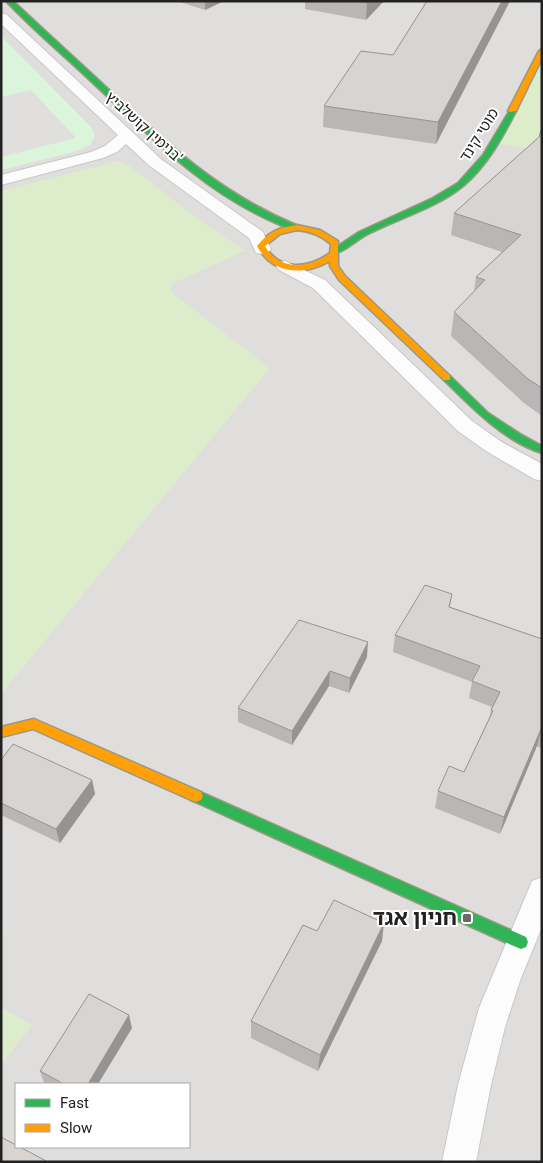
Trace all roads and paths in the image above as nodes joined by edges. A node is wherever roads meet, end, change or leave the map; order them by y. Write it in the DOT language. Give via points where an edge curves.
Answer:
graph roads {
  1 [pos="9,1"];
  2 [pos="1,17"];
  3 [pos="542,51"];
  4 [pos="127,135"];
  5 [pos="76,162"];
  6 [pos="156,163"];
  7 [pos="1,180"];
  8 [pos="295,228"];
  9 [pos="262,249"];
  10 [pos="335,253"];
  11 [pos="285,266"];
  12 [pos="542,450"];
  13 [pos="542,474"];
  14 [pos="1,732"];
  15 [pos="542,890"];
  16 [pos="521,942"];
  17 [pos="459,1162"];
  1 -- 8 [label="street, בנימין קושלביץ'" via="183,163 234,199"];
  2 -- 4 [label="street, בנימין קושלביץ'"];
  3 -- 10 [label="street, מוטי קינד" via="496,142 470,177 447,194 350,240"];
  4 -- 5 [label="street" via="111,149"];
  4 -- 6 [label="street, בנימין קושלביץ'"];
  5 -- 6 [label="street" via="127,157"];
  5 -- 7 [label="street"];
  6 -- 9 [label="street, בנימין קושלביץ'" via="239,221 256,236"];
  8 -- 9 [label="street" via="269,236"];
  8 -- 10 [label="street" via="310,229 328,236 334,243"];
  9 -- 11 [label="street" via="269,260"];
  10 -- 11 [label="street, מוטי קינד" via="315,266"];
  10 -- 12 [label="street" via="334,266 340,276 478,409"];
  11 -- 13 [label="street" via="320,284 465,426"];
  14 -- 16 [label="street" via="34,724"];
  15 -- 16 [label="street"];
  16 -- 17 [label="street" via="482,1053"];
}
